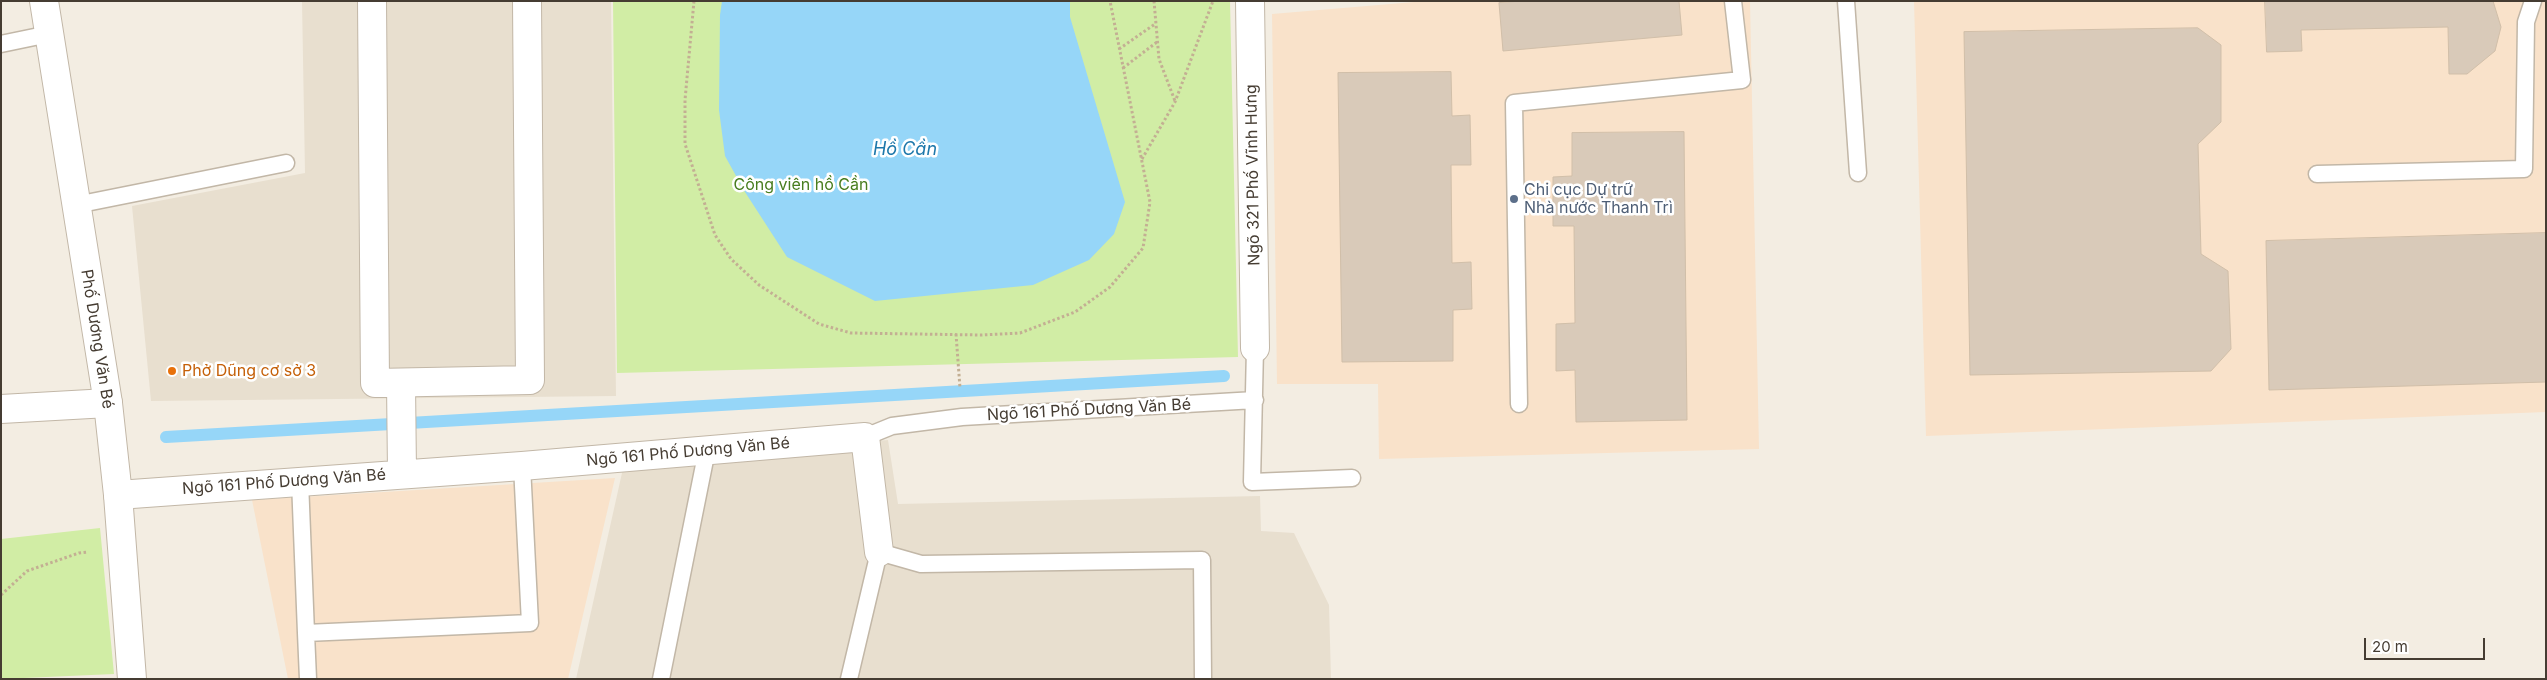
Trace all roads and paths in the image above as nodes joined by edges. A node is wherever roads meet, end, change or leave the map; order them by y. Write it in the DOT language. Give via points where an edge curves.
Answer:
graph roads {
  1 [pos="44,1"];
  2 [pos="372,1"];
  3 [pos="527,1"];
  4 [pos="694,1"];
  5 [pos="1110,1"];
  6 [pos="1154,1"];
  7 [pos="1212,1"];
  8 [pos="1250,1"];
  9 [pos="1733,1"];
  10 [pos="1846,1"];
  11 [pos="2533,1"];
  12 [pos="1156,23"];
  13 [pos="49,34"];
  14 [pos="1157,41"];
  15 [pos="1,44"];
  16 [pos="1120,49"];
  17 [pos="1123,68"];
  18 [pos="1175,102"];
  19 [pos="1142,160"];
  20 [pos="286,163"];
  21 [pos="1858,174"];
  22 [pos="2316,174"];
  23 [pos="76,205"];
  24 [pos="956,334"];
  25 [pos="1255,348"];
  26 [pos="959,376"];
  27 [pos="401,383"];
  28 [pos="1255,400"];
  29 [pos="108,403"];
  30 [pos="1519,404"];
  31 [pos="1,409"];
  32 [pos="865,437"];
  33 [pos="707,450"];
  34 [pos="402,463"];
  35 [pos="522,466"];
  36 [pos="1352,478"];
  37 [pos="300,482"];
  38 [pos="118,495"];
  39 [pos="879,552"];
  40 [pos="79,553"];
  41 [pos="1,595"];
  42 [pos="306,633"];
  43 [pos="132,679"];
  44 [pos="308,679"];
  45 [pos="661,679"];
  46 [pos="849,679"];
  47 [pos="1203,679"];
  1 -- 13 [label="street, Phố Dương Văn Bé"];
  2 -- 27 [label="street" via="375,383"];
  3 -- 27 [label="street" via="530,380"];
  4 -- 24 [label="path" via="685,100 685,144 715,235 731,259 759,285 819,324 851,334"];
  5 -- 16 [label="path"];
  6 -- 12 [label="path"];
  7 -- 18 [label="path"];
  8 -- 25 [label="street, Ngõ 321 Phố Vĩnh Hưng"];
  9 -- 30 [label="lane" via="1742,80 1514,103"];
  10 -- 21 [label="lane"];
  11 -- 22 [label="lane" via="2526,22 2524,168"];
  12 -- 14 [label="path"];
  12 -- 16 [label="path"];
  13 -- 15 [label="lane"];
  13 -- 23 [label="street, Phố Dương Văn Bé"];
  14 -- 17 [label="path"];
  14 -- 18 [label="path" via="1159,59"];
  16 -- 17 [label="path"];
  17 -- 19 [label="path"];
  18 -- 19 [label="path"];
  19 -- 24 [label="path" via="1150,202 1143,248 1110,287 1075,312 1020,332"];
  20 -- 23 [label="lane"];
  23 -- 29 [label="street, Phố Dương Văn Bé"];
  24 -- 26 [label="path"];
  25 -- 28 [label="lane"];
  27 -- 34 [label="street"];
  28 -- 32 [label="lane, Ngõ 161 Phố Dương Văn Bé" via="962,417 892,426"];
  28 -- 36 [label="lane" via="1252,482"];
  29 -- 31 [label="street"];
  29 -- 38 [label="street, Phố Dương Văn Bé"];
  32 -- 33 [label="street, Ngõ 161 Phố Dương Văn Bé"];
  32 -- 39 [label="street"];
  33 -- 35 [label="street, Ngõ 161 Phố Dương Văn Bé"];
  33 -- 45 [label="lane"];
  34 -- 35 [label="street, Ngõ 161 Phố Dương Văn Bé"];
  34 -- 37 [label="street, Ngõ 161 Phố Dương Văn Bé"];
  35 -- 42 [label="lane" via="530,623"];
  37 -- 38 [label="street, Ngõ 161 Phố Dương Văn Bé"];
  37 -- 42 [label="lane"];
  38 -- 43 [label="street, Phố Dương Văn Bé"];
  39 -- 46 [label="lane"];
  39 -- 47 [label="lane" via="921,564 1202,560"];
  40 -- 41 [label="path" via="27,571"];
  42 -- 44 [label="lane"];
}
